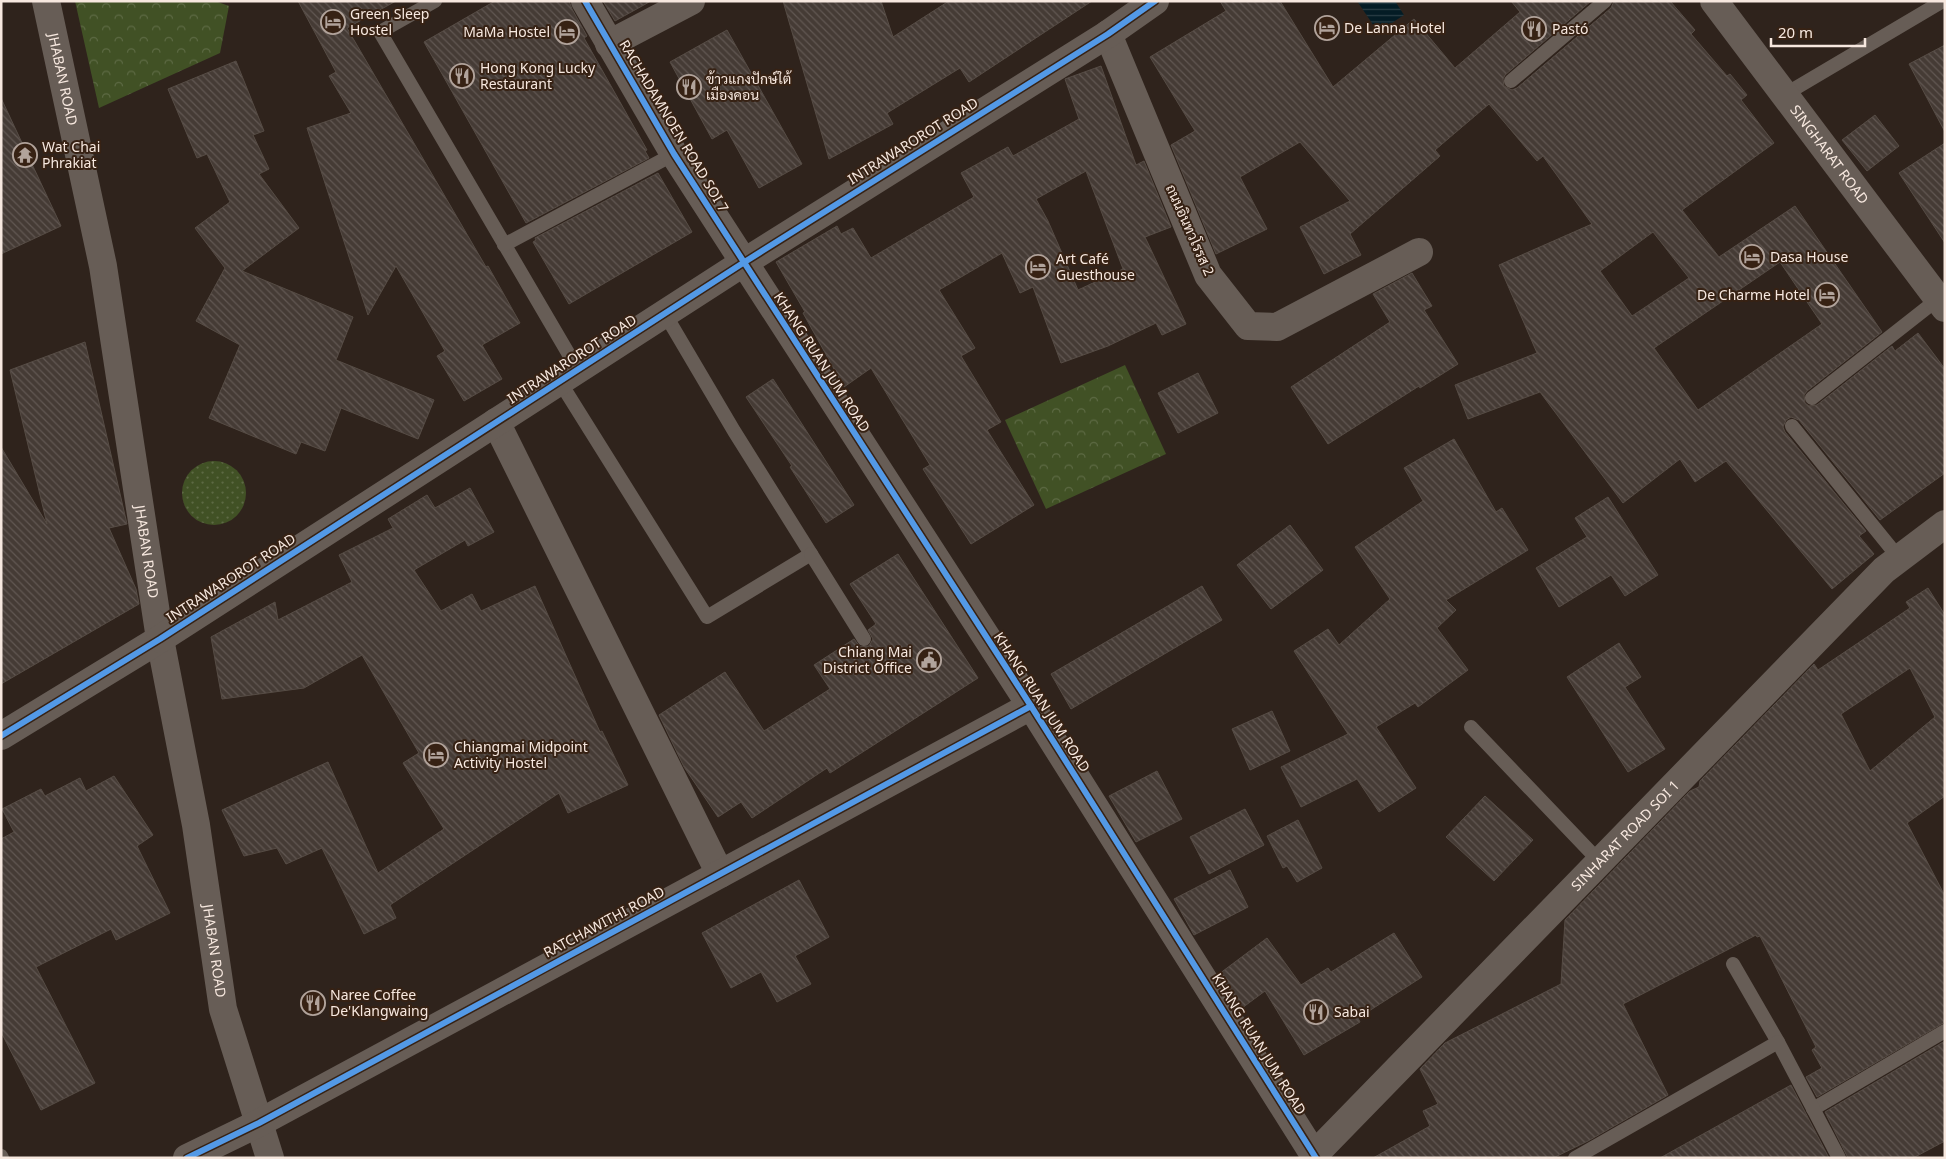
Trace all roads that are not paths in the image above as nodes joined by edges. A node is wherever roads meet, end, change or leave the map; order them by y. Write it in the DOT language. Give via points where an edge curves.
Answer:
graph roads {
  1 [pos="46,1"];
  2 [pos="435,1"];
  3 [pos="585,1"];
  4 [pos="691,1"];
  5 [pos="1155,1"];
  6 [pos="1604,1"];
  7 [pos="1714,1"];
  8 [pos="1943,1"];
  9 [pos="1108,34"];
  10 [pos="609,44"];
  11 [pos="1511,81"];
  12 [pos="1784,95"];
  13 [pos="674,154"];
  14 [pos="504,245"];
  15 [pos="1419,252"];
  16 [pos="743,263"];
  17 [pos="1941,304"];
  18 [pos="665,314"];
  19 [pos="569,376"];
  20 [pos="1812,398"];
  21 [pos="496,422"];
  22 [pos="1792,426"];
  23 [pos="1945,524"];
  24 [pos="811,554"];
  25 [pos="1899,558"];
  26 [pos="160,638"];
  27 [pos="864,639"];
  28 [pos="1031,706"];
  29 [pos="1471,727"];
  30 [pos="1,736"];
  31 [pos="1600,862"];
  32 [pos="720,874"];
  33 [pos="1732,964"];
  34 [pos="1945,1031"];
  35 [pos="1778,1042"];
  36 [pos="1813,1110"];
  37 [pos="259,1123"];
  38 [pos="1315,1156"];
  39 [pos="188,1158"];
  40 [pos="270,1158"];
  41 [pos="1575,1158"];
  42 [pos="1839,1158"];
  1 -- 26 [label="street, JHABAN ROAD" via="103,266"];
  2 -- 14 [label="lane" via="380,32"];
  3 -- 10 [label="street, RACHADAMNOEN ROAD SOI 7"];
  4 -- 10 [label="street"];
  5 -- 9 [label="street, INTRAWAROROT ROAD"];
  6 -- 11 [label="lane"];
  7 -- 12 [label="street, SINGHARAT ROAD"];
  8 -- 12 [label="lane"];
  9 -- 15 [label="street, ถนนอินทวโรรส 2" via="1208,275 1248,326 1277,328"];
  9 -- 16 [label="street, INTRAWAROROT ROAD"];
  10 -- 13 [label="street, RACHADAMNOEN ROAD SOI 7"];
  12 -- 17 [label="street, SINGHARAT ROAD"];
  13 -- 14 [label="lane"];
  13 -- 16 [label="street, RACHADAMNOEN ROAD SOI 7"];
  14 -- 19 [label="lane"];
  16 -- 18 [label="street, INTRAWAROROT ROAD"];
  16 -- 28 [label="street, KHANG RUAN JUM ROAD"];
  17 -- 20 [label="lane"];
  18 -- 19 [label="street, INTRAWAROROT ROAD"];
  18 -- 24 [label="lane"];
  19 -- 21 [label="street, INTRAWAROROT ROAD"];
  19 -- 24 [label="lane" via="707,617"];
  21 -- 26 [label="street, INTRAWAROROT ROAD"];
  21 -- 32 [label="street"];
  22 -- 25 [label="lane"];
  23 -- 25 [label="street, SINHARAT ROAD SOI 1"];
  24 -- 27 [label="lane"];
  25 -- 31 [label="street, SINHARAT ROAD SOI 1"];
  26 -- 30 [label="street, INTRAWAROROT ROAD"];
  26 -- 37 [label="street, JHABAN ROAD" via="196,825 223,1009"];
  28 -- 32 [label="street, RATCHAWITHI ROAD"];
  28 -- 38 [label="street, KHANG RUAN JUM ROAD"];
  29 -- 31 [label="lane"];
  31 -- 38 [label="street, SINHARAT ROAD SOI 1"];
  32 -- 37 [label="street, RATCHAWITHI ROAD"];
  33 -- 35 [label="lane"];
  34 -- 36 [label="lane"];
  35 -- 36 [label="lane"];
  35 -- 41 [label="lane"];
  36 -- 42 [label="lane"];
  37 -- 39 [label="street, RATCHAWITHI ROAD"];
  37 -- 40 [label="street, JHABAN ROAD"];
}
